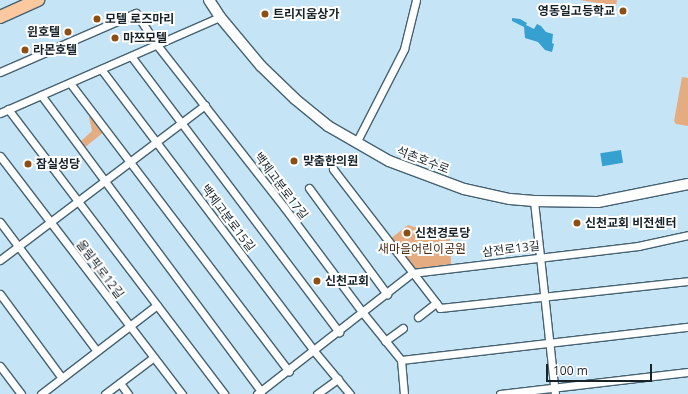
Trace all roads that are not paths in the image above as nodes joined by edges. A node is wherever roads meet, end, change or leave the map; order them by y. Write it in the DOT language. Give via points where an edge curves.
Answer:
graph roads {
  1 [pos="38,0"];
  2 [pos="209,0"];
  3 [pos="416,0"];
  4 [pos="0,17"];
  5 [pos="220,17"];
  6 [pos="157,45"];
  7 [pos="131,56"];
  8 [pos="101,69"];
  9 [pos="0,72"];
  10 [pos="70,83"];
  11 [pos="41,95"];
  12 [pos="205,105"];
  13 [pos="8,109"];
  14 [pos="0,113"];
  15 [pos="181,123"];
  16 [pos="157,141"];
  17 [pos="356,143"];
  18 [pos="0,156"];
  19 [pos="130,161"];
  20 [pos="333,169"];
  21 [pos="104,182"];
  22 [pos="688,184"];
  23 [pos="308,188"];
  24 [pos="78,201"];
  25 [pos="534,201"];
  26 [pos="0,222"];
  27 [pos="50,222"];
  28 [pos="688,235"];
  29 [pos="18,247"];
  30 [pos="540,257"];
  31 [pos="0,260"];
  32 [pos="412,273"];
  33 [pos="688,281"];
  34 [pos="0,294"];
  35 [pos="387,294"];
  36 [pos="544,297"];
  37 [pos="436,303"];
  38 [pos="157,305"];
  39 [pos="363,313"];
  40 [pos="418,317"];
  41 [pos="130,326"];
  42 [pos="688,327"];
  43 [pos="402,328"];
  44 [pos="339,332"];
  45 [pos="385,341"];
  46 [pos="549,343"];
  47 [pos="97,351"];
  48 [pos="314,351"];
  49 [pos="154,358"];
  50 [pos="401,360"];
  51 [pos="0,366"];
  52 [pos="289,371"];
  53 [pos="688,372"];
  54 [pos="62,378"];
  55 [pos="338,379"];
  56 [pos="120,383"];
  57 [pos="555,391"];
  58 [pos="259,392"];
  59 [pos="21,394"];
  60 [pos="40,394"];
  61 [pos="105,394"];
  62 [pos="128,394"];
  63 [pos="182,394"];
  64 [pos="224,394"];
  65 [pos="317,394"];
  66 [pos="350,394"];
  67 [pos="404,394"];
  68 [pos="500,394"];
  1 -- 4 [label="main road"];
  2 -- 5 [label="street, 석촌호수로"];
  3 -- 17 [label="street" via="404,49"];
  5 -- 6 [label="street"];
  5 -- 17 [label="street, 석촌호수로" via="262,66 295,99 328,126"];
  6 -- 7 [label="street"];
  6 -- 9 [label="street" via="136,13"];
  6 -- 12 [label="street, 백제고분로17길"];
  7 -- 8 [label="street"];
  7 -- 15 [label="street"];
  8 -- 10 [label="street"];
  8 -- 16 [label="street, 백제고분로15길"];
  10 -- 11 [label="street"];
  10 -- 19 [label="street"];
  11 -- 13 [label="street"];
  11 -- 21 [label="street"];
  12 -- 15 [label="street"];
  12 -- 39 [label="street, 백제고분로17길"];
  13 -- 14 [label="street"];
  13 -- 24 [label="street"];
  15 -- 16 [label="street"];
  15 -- 44 [label="street"];
  16 -- 19 [label="street"];
  16 -- 48 [label="street, 백제고분로15길"];
  17 -- 25 [label="street, 석촌호수로" via="389,161 464,189 510,199"];
  18 -- 27 [label="street, 올림픽로12길"];
  19 -- 21 [label="street"];
  19 -- 52 [label="street"];
  20 -- 32 [label="street"];
  21 -- 24 [label="street"];
  21 -- 58 [label="street"];
  22 -- 25 [label="street, 석촌호수로" via="598,202"];
  23 -- 35 [label="street"];
  24 -- 27 [label="street"];
  24 -- 38 [label="street"];
  25 -- 30 [label="street"];
  26 -- 29 [label="street"];
  27 -- 29 [label="street"];
  27 -- 41 [label="street, 올림픽로12길"];
  28 -- 30 [label="street, 삼전로13길" via="638,246"];
  29 -- 31 [label="street"];
  29 -- 47 [label="street"];
  30 -- 32 [label="street, 삼전로13길"];
  30 -- 36 [label="street"];
  32 -- 35 [label="street"];
  32 -- 37 [label="street"];
  33 -- 36 [label="street"];
  34 -- 54 [label="street"];
  35 -- 39 [label="street"];
  36 -- 37 [label="street" via="440,308"];
  36 -- 46 [label="street"];
  37 -- 40 [label="street"];
  38 -- 41 [label="street"];
  38 -- 64 [label="street"];
  39 -- 44 [label="street"];
  39 -- 45 [label="street, 백제고분로17길"];
  41 -- 47 [label="street"];
  41 -- 49 [label="street, 올림픽로12길"];
  42 -- 46 [label="street"];
  43 -- 45 [label="street"];
  44 -- 48 [label="street"];
  45 -- 50 [label="street, 백제고분로17길"];
  46 -- 50 [label="street"];
  46 -- 57 [label="street"];
  47 -- 54 [label="street"];
  48 -- 52 [label="street"];
  48 -- 55 [label="street, 백제고분로15길"];
  49 -- 56 [label="street"];
  49 -- 63 [label="street, 올림픽로12길"];
  50 -- 67 [label="street"];
  51 -- 59 [label="street"];
  52 -- 58 [label="street"];
  53 -- 57 [label="street"];
  54 -- 60 [label="street"];
  55 -- 65 [label="street"];
  55 -- 66 [label="street, 백제고분로15길"];
  56 -- 61 [label="street"];
  56 -- 62 [label="street"];
  57 -- 68 [label="street"];
}
